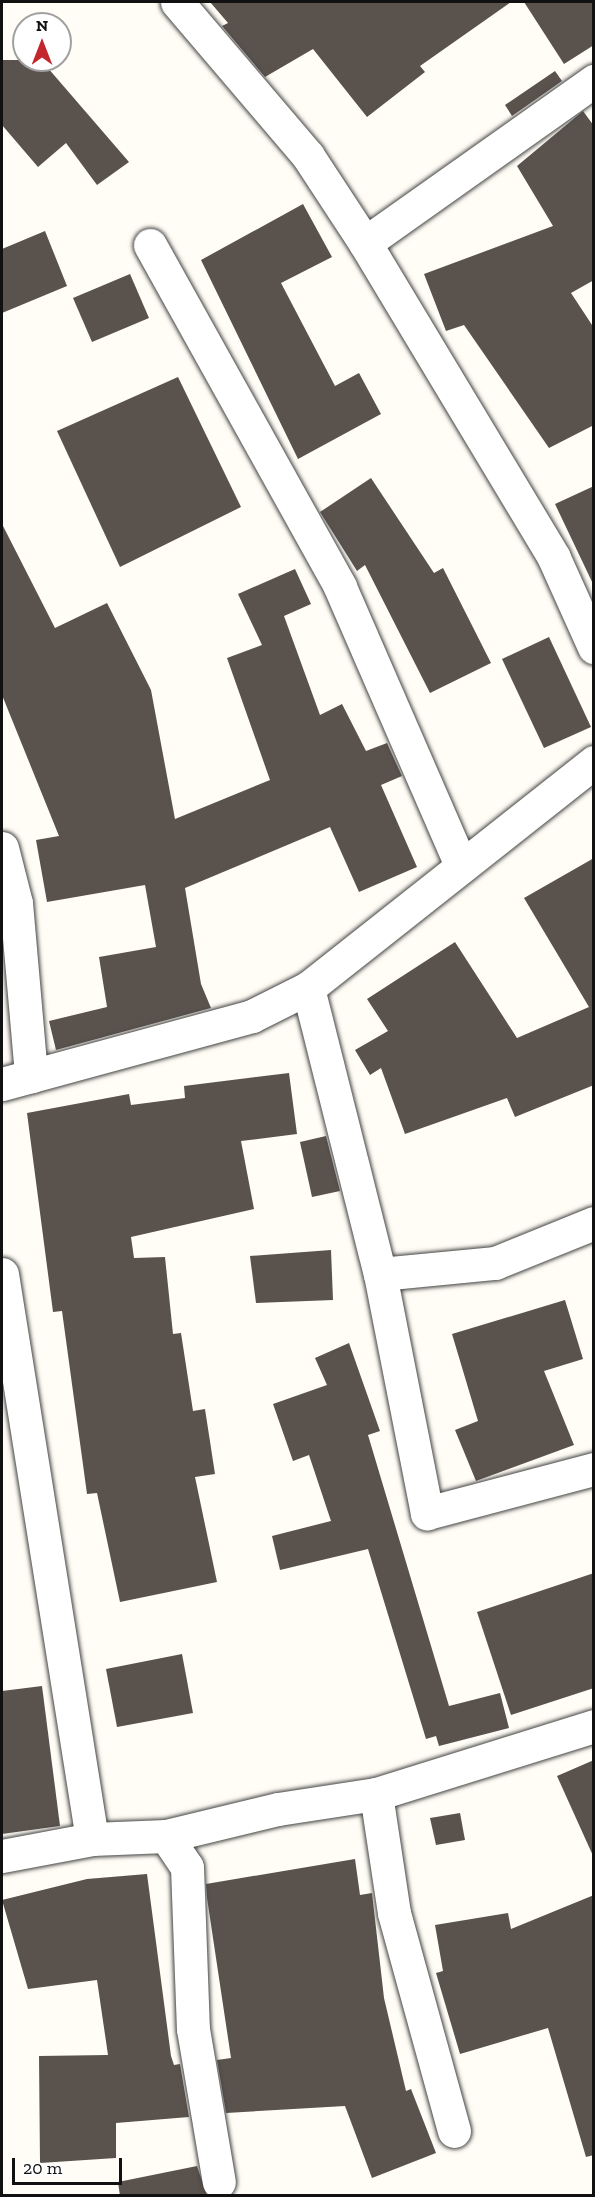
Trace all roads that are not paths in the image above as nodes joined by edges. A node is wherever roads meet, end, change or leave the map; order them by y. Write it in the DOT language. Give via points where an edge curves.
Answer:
graph roads {
  1 [pos="177,2"];
  2 [pos="594,81"];
  3 [pos="365,243"];
  4 [pos="150,245"];
  5 [pos="594,647"];
  6 [pos="594,762"];
  7 [pos="2,848"];
  8 [pos="461,865"];
  9 [pos="308,988"];
  10 [pos="16,1080"];
  11 [pos="594,1223"];
  12 [pos="2,1274"];
  13 [pos="380,1274"];
  14 [pos="594,1468"];
  15 [pos="594,1726"];
  16 [pos="376,1794"];
  17 [pos="166,1836"];
  18 [pos="92,1839"];
  19 [pos="2,1856"];
  20 [pos="454,2131"];
  21 [pos="219,2182"];
  1 -- 3 [label="street" via="308,156"];
  2 -- 3 [label="street"];
  3 -- 5 [label="street" via="554,558"];
  4 -- 8 [label="street" via="340,587"];
  6 -- 8 [label="street"];
  7 -- 10 [label="street" via="16,903"];
  8 -- 9 [label="street"];
  9 -- 10 [label="street" via="252,1016"];
  9 -- 13 [label="street"];
  11 -- 13 [label="street" via="495,1263"];
  12 -- 18 [label="street"];
  13 -- 14 [label="street" via="427,1513"];
  15 -- 16 [label="street"];
  16 -- 17 [label="street" via="278,1809"];
  16 -- 20 [label="street" via="394,1913"];
  17 -- 18 [label="street"];
  17 -- 21 [label="street" via="187,1867 193,2029"];
  18 -- 19 [label="street"];
}
